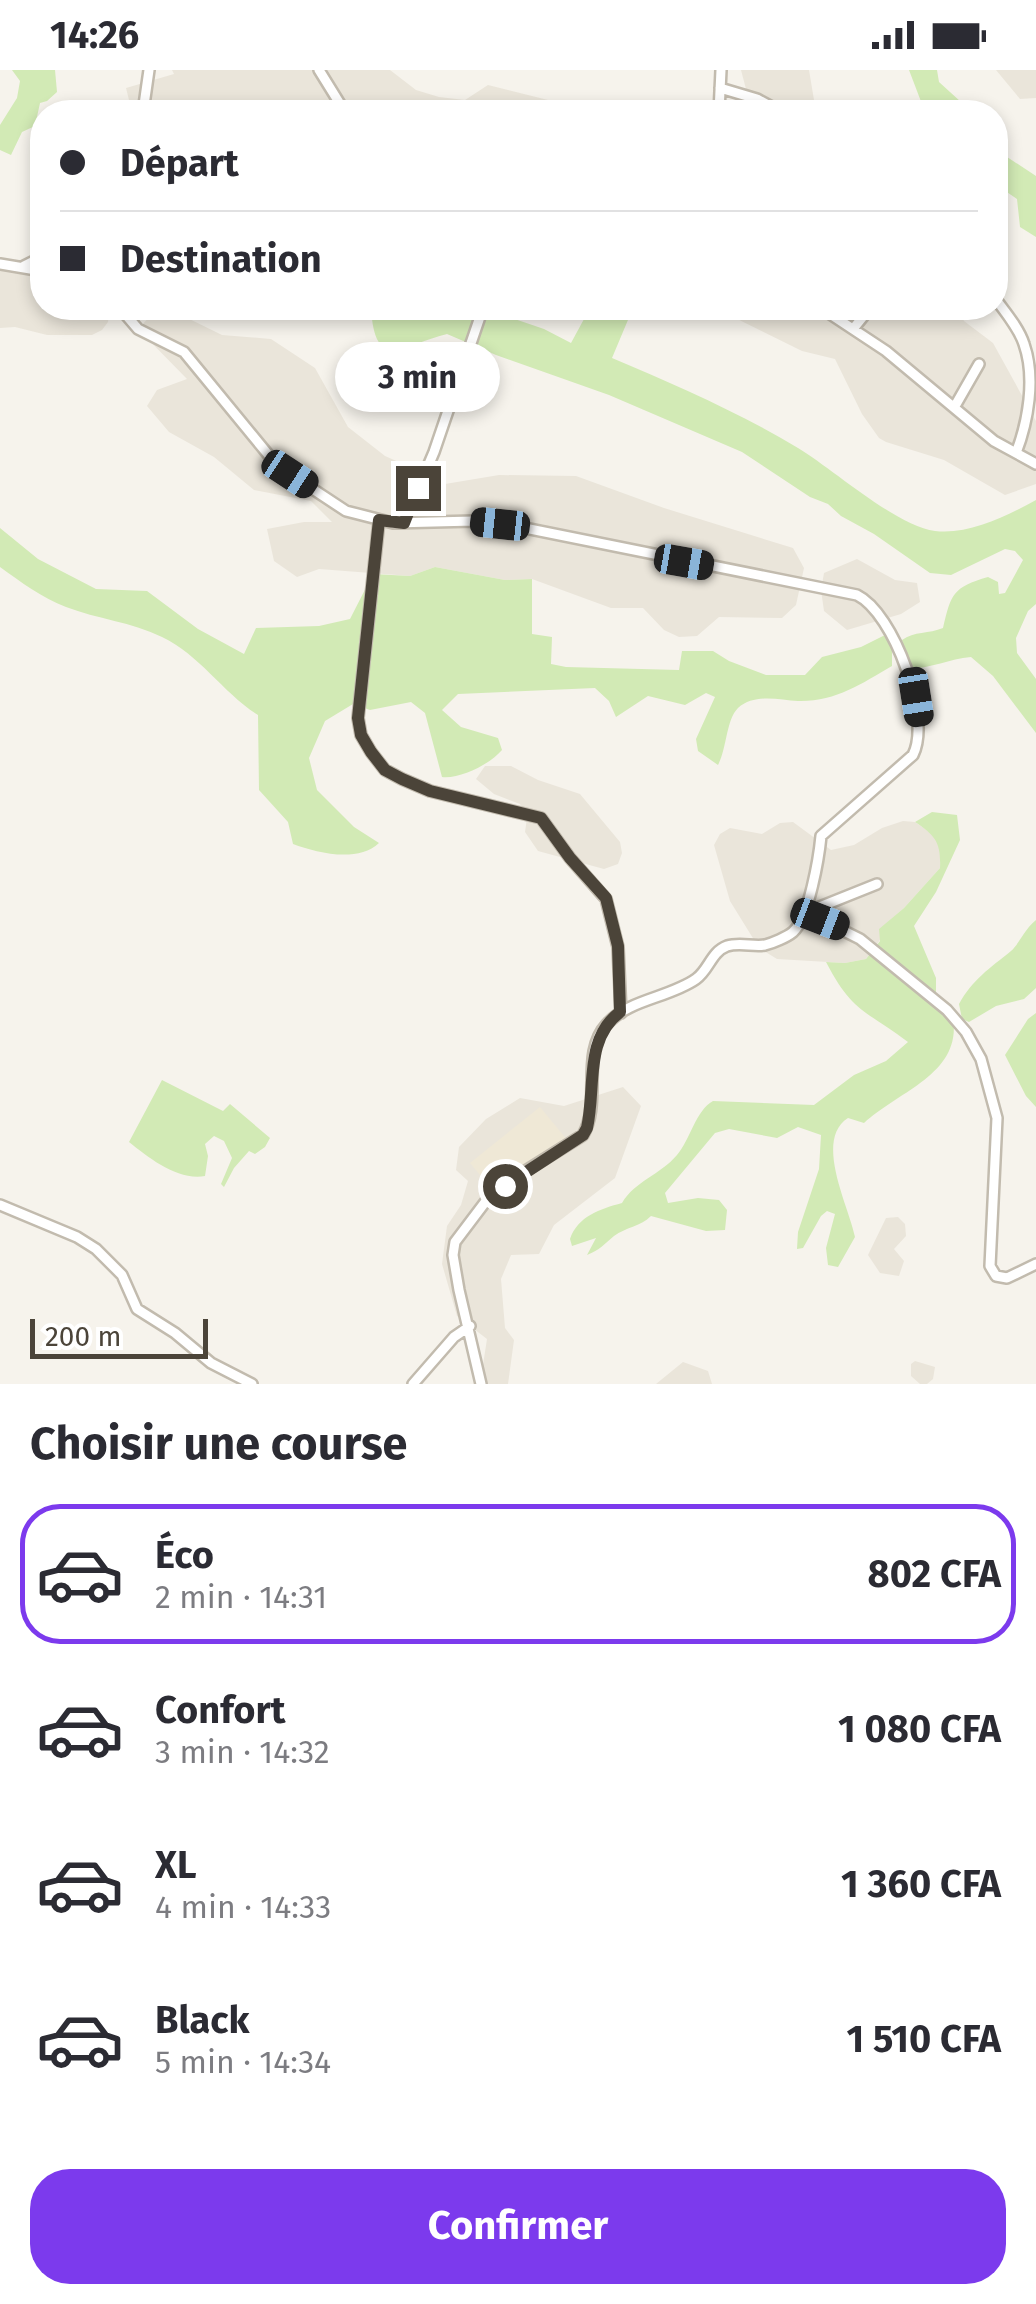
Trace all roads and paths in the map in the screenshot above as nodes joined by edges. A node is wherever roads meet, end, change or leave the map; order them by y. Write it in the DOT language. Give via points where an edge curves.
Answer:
graph roads {
  1 [pos="149,70"];
  2 [pos="320,70"];
  3 [pos="721,70"];
  4 [pos="720,88"];
  5 [pos="757,99"];
  6 [pos="145,100"];
  7 [pos="339,100"];
  8 [pos="720,100"];
  9 [pos="30,263"];
  10 [pos="0,264"];
  11 [pos="21,267"];
  12 [pos="30,268"];
  13 [pos="1008,317"];
  14 [pos="130,320"];
  15 [pos="479,320"];
  16 [pos="839,320"];
  17 [pos="860,320"];
  18 [pos="853,329"];
  19 [pos="979,364"];
  20 [pos="955,406"];
  21 [pos="1016,453"];
  22 [pos="1036,464"];
  23 [pos="379,520"];
  24 [pos="404,523"];
  25 [pos="877,884"];
  26 [pos="806,912"];
  27 [pos="620,1012"];
  28 [pos="0,1205"];
  29 [pos="1036,1264"];
  30 [pos="470,1326"];
  31 [pos="252,1384"];
  32 [pos="413,1384"];
  33 [pos="482,1384"];
  1 -- 6 [label="street"];
  2 -- 7 [label="street"];
  3 -- 4 [label="street"];
  4 -- 5 [label="street"];
  4 -- 8 [label="street"];
  9 -- 11 [label="street"];
  10 -- 11 [label="street"];
  11 -- 12 [label="street"];
  13 -- 21 [label="street" via="1028,359 1025,424"];
  14 -- 23 [label="street" via="184,352 290,474 346,512"];
  15 -- 24 [label="street"];
  16 -- 18 [label="street"];
  17 -- 18 [label="street"];
  18 -- 20 [label="street"];
  19 -- 20 [label="street"];
  20 -- 21 [label="street"];
  21 -- 22 [label="street"];
  23 -- 24 [label="street"];
  23 -- 27 [label="street" via="361,735 385,770 416,786 541,818 606,898 618,946"];
  24 -- 26 [label="street" via="474,521 553,532 858,595 874,605 889,625 916,697 920,742 820,836"];
  25 -- 26 [label="street"];
  26 -- 27 [label="street" via="793,932 764,945 728,946 695,980"];
  26 -- 29 [label="street" via="860,939 966,1032 998,1118 990,1266 1007,1278"];
  27 -- 30 [label="street" via="596,1041 583,1135 486,1202 455,1242"];
  28 -- 31 [label="street" via="96,1249 122,1275 137,1309"];
  30 -- 32 [label="street"];
  30 -- 33 [label="street"];
}
